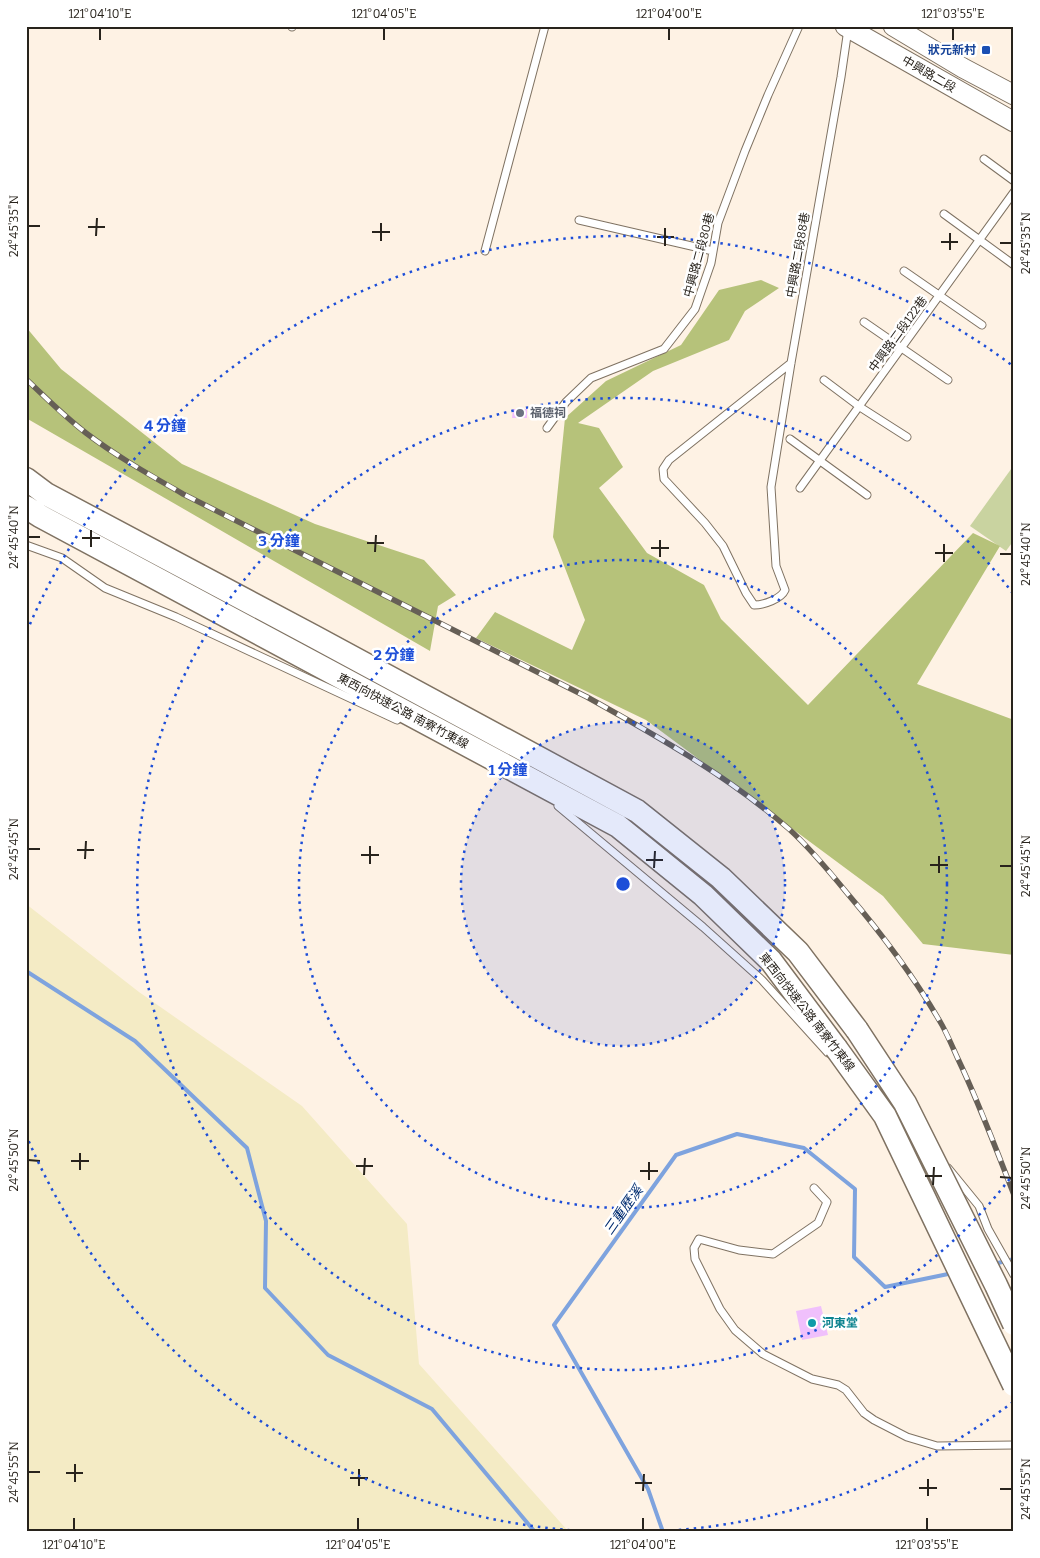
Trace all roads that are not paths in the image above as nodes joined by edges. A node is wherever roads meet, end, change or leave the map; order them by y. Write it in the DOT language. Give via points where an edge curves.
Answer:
graph roads {
  1 [pos="545,26"];
  2 [pos="799,26"];
  3 [pos="892,26"];
  4 [pos="847,27"];
  5 [pos="1014,95"];
  6 [pos="1012,118"];
  7 [pos="984,160"];
  8 [pos="1014,181"];
  9 [pos="1014,192"];
  10 [pos="944,214"];
  11 [pos="579,220"];
  12 [pos="980,239"];
  13 [pos="485,251"];
  14 [pos="713,251"];
  15 [pos="1014,265"];
  16 [pos="904,271"];
  17 [pos="939,296"];
  18 [pos="864,322"];
  19 [pos="982,325"];
  20 [pos="901,348"];
  21 [pos="791,363"];
  22 [pos="824,380"];
  23 [pos="948,380"];
  24 [pos="860,407"];
  25 [pos="547,428"];
  26 [pos="907,437"];
  27 [pos="790,439"];
  28 [pos="820,461"];
  29 [pos="26,479"];
  30 [pos="800,488"];
  31 [pos="866,495"];
  32 [pos="26,507"];
  33 [pos="26,546"];
  34 [pos="404,723"];
  35 [pos="463,752"];
  36 [pos="525,785"];
  37 [pos="554,803"];
  38 [pos="837,1058"];
  39 [pos="893,1118"];
  40 [pos="914,1136"];
  41 [pos="814,1188"];
  42 [pos="1014,1275"];
  43 [pos="1014,1324"];
  44 [pos="1014,1385"];
  45 [pos="1014,1445"];
  1 -- 13 [label="lane"];
  2 -- 14 [label="lane, 中興路二段80巷" via="745,151 718,224"];
  3 -- 5 [label="main road, 中興路二段"];
  4 -- 6 [label="main road, 中興路二段"];
  4 -- 21 [label="lane, 中興路二段88巷" via="842,77"];
  7 -- 8 [label="lane"];
  9 -- 12 [label="lane, 中興路二段122巷"];
  10 -- 12 [label="lane"];
  11 -- 14 [label="lane"];
  12 -- 15 [label="lane"];
  12 -- 17 [label="lane, 中興路二段122巷"];
  14 -- 25 [label="lane, 中興路二段80巷" via="696,310 664,349 591,378 566,402"];
  16 -- 17 [label="lane"];
  17 -- 19 [label="lane"];
  17 -- 20 [label="lane, 中興路二段122巷"];
  18 -- 20 [label="lane"];
  20 -- 23 [label="lane"];
  20 -- 24 [label="lane, 中興路二段122巷"];
  21 -- 21 [label="lane, 中興路二段88巷" via="771,487 776,566 785,590 777,598 754,605 724,546 664,479 663,469 669,460"];
  22 -- 24 [label="lane"];
  24 -- 26 [label="lane"];
  24 -- 28 [label="lane, 中興路二段122巷"];
  27 -- 28 [label="lane"];
  28 -- 30 [label="lane, 中興路二段122巷"];
  28 -- 31 [label="lane"];
  29 -- 43 [label="highway, 東西向快速公路 南寮竹東線, bridge" via="46,494 637,811 721,878 798,952 857,1030 905,1103"];
  32 -- 38 [label="highway, 東西向快速公路 南寮竹東線" via="618,826 703,895 771,961"];
  33 -- 34 [label="lane" via="62,558 105,588 176,616"];
  35 -- 36 [label="lane"];
  37 -- 38 [label="lane" via="703,926 762,980 814,1040"];
  38 -- 39 [label="lane"];
  38 -- 44 [label="highway, 東西向快速公路 南寮竹東線, bridge" via="885,1116"];
  40 -- 42 [label="lane" via="935,1154 979,1206"];
  41 -- 45 [label="lane" via="827,1202 818,1223 773,1254 739,1250 699,1239 694,1248 698,1268 735,1330 763,1354 812,1379 838,1385 864,1413 907,1437 937,1446"];
}
